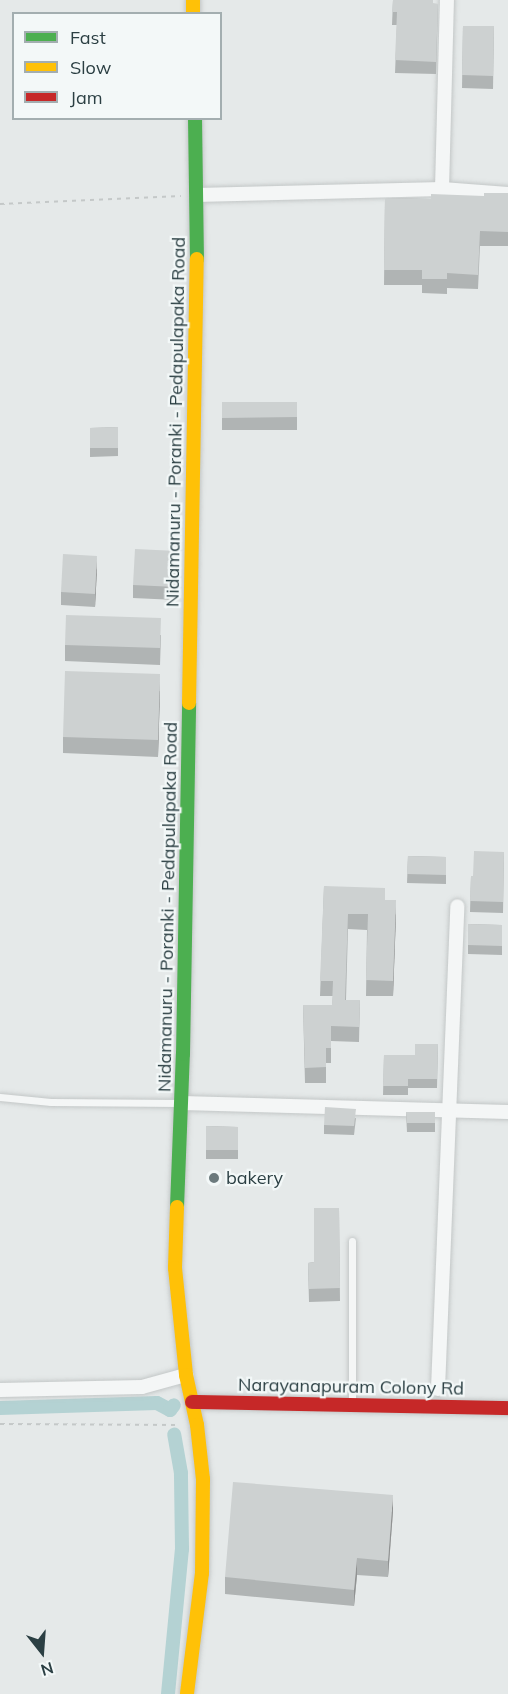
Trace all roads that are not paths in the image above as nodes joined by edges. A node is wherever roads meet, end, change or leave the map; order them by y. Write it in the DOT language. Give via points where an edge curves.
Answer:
graph roads {
  1 [pos="447,0"];
  2 [pos="195,120"];
  3 [pos="442,189"];
  4 [pos="508,194"];
  5 [pos="196,195"];
  6 [pos="457,906"];
  7 [pos="0,1097"];
  8 [pos="182,1103"];
  9 [pos="448,1111"];
  10 [pos="508,1112"];
  11 [pos="351,1241"];
  12 [pos="186,1375"];
  13 [pos="438,1389"];
  14 [pos="0,1390"];
  15 [pos="192,1402"];
  16 [pos="352,1403"];
  17 [pos="508,1408"];
  18 [pos="187,1694"];
  1 -- 3 [label="street"];
  2 -- 5 [label="main road, Nidamanuru - Poranki - Pedapulapaka Road"];
  3 -- 4 [label="street"];
  3 -- 5 [label="street"];
  5 -- 8 [label="main road, Nidamanuru - Poranki - Pedapulapaka Road"];
  6 -- 9 [label="street"];
  7 -- 8 [label="lane" via="51,1102"];
  8 -- 9 [label="street"];
  8 -- 12 [label="main road, Nidamanuru - Poranki - Pedapulapaka Road" via="176,1268"];
  9 -- 10 [label="street"];
  9 -- 13 [label="street"];
  11 -- 16 [label="lane"];
  12 -- 14 [label="street" via="142,1388"];
  12 -- 15 [label="main road, Nidamanuru - Poranki - Pedapulapaka Road"];
  15 -- 16 [label="main road, Narayanapuram Colony Rd"];
  15 -- 18 [label="main road, Nidamanuru - Poranki - Pedapulapaka Road" via="203,1479 202,1573"];
  16 -- 17 [label="main road, Narayanapuram Colony Rd"];
}
